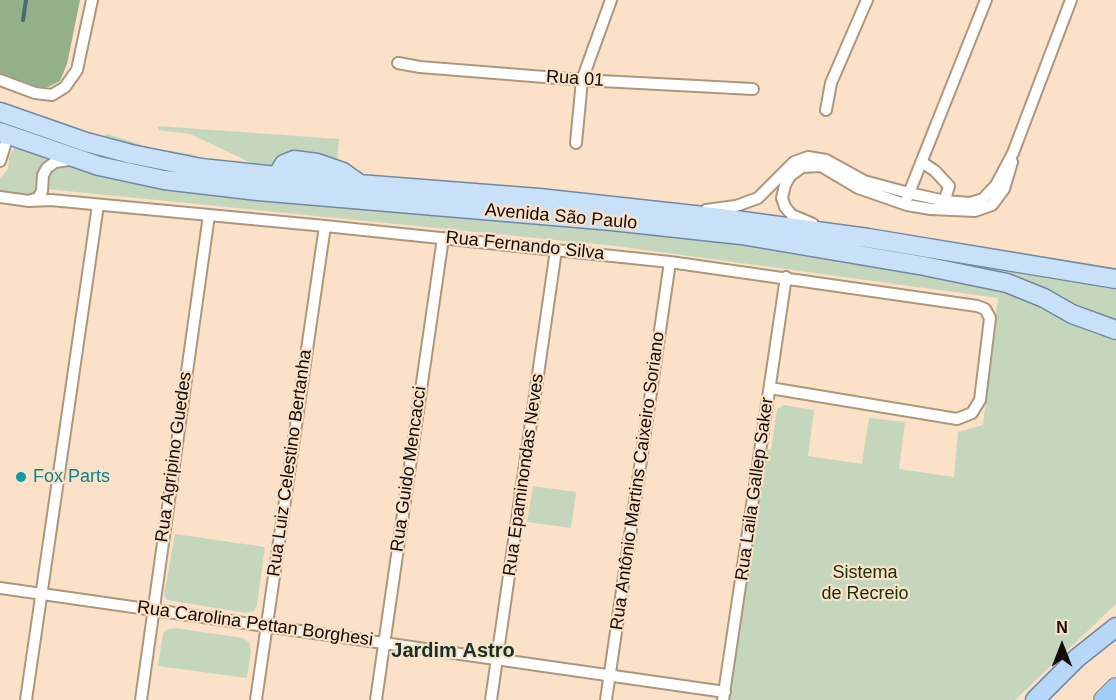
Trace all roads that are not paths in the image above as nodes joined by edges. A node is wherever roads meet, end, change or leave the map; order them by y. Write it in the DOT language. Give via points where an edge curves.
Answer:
graph roads {
  1 [pos="92,0"];
  2 [pos="611,0"];
  3 [pos="867,0"];
  4 [pos="986,0"];
  5 [pos="1071,0"];
  6 [pos="398,63"];
  7 [pos="0,80"];
  8 [pos="582,80"];
  9 [pos="753,89"];
  10 [pos="825,110"];
  11 [pos="0,112"];
  12 [pos="4,134"];
  13 [pos="576,143"];
  14 [pos="0,161"];
  15 [pos="922,162"];
  16 [pos="99,166"];
  17 [pos="858,188"];
  18 [pos="42,191"];
  19 [pos="909,193"];
  20 [pos="0,197"];
  21 [pos="51,200"];
  22 [pos="29,201"];
  23 [pos="98,206"];
  24 [pos="943,206"];
  25 [pos="670,212"];
  26 [pos="209,215"];
  27 [pos="325,226"];
  28 [pos="443,238"];
  29 [pos="868,238"];
  30 [pos="556,250"];
  31 [pos="670,262"];
  32 [pos="786,277"];
  33 [pos="1116,279"];
  34 [pos="1116,330"];
  35 [pos="770,388"];
  36 [pos="0,588"];
  37 [pos="41,594"];
  38 [pos="153,610"];
  39 [pos="267,626"];
  40 [pos="1116,627"];
  41 [pos="1116,641"];
  42 [pos="384,643"];
  43 [pos="1077,658"];
  44 [pos="497,659"];
  45 [pos="609,675"];
  46 [pos="1116,688"];
  47 [pos="724,696"];
  48 [pos="26,700"];
  49 [pos="141,700"];
  50 [pos="256,700"];
  51 [pos="376,700"];
  52 [pos="491,700"];
  53 [pos="606,700"];
  54 [pos="1035,700"];
  55 [pos="1104,700"];
  1 -- 7 [label="street" via="76,70 66,87 52,95"];
  2 -- 8 [label="street"];
  3 -- 10 [label="street" via="831,83"];
  4 -- 15 [label="street"];
  5 -- 24 [label="street" via="1013,153 996,185 983,199"];
  6 -- 8 [label="street, Rua 01"];
  8 -- 9 [label="street, Rua 01"];
  8 -- 13 [label="street"];
  11 -- 12 [label="main road" via="8,123"];
  11 -- 25 [label="main road, Avenida São Paulo" via="86,142 201,168"];
  12 -- 14 [label="street"];
  12 -- 16 [label="main road, Avenida São Paulo"];
  15 -- 19 [label="street"];
  15 -- 24 [label="street" via="948,183"];
  16 -- 18 [label="street" via="55,162 43,175"];
  16 -- 34 [label="main road, Avenida São Paulo" via="164,180 258,191 741,235 1007,283"];
  17 -- 19 [label="street" via="902,198"];
  17 -- 24 [label="street" via="907,205"];
  17 -- 29 [label="street" via="821,166 802,167 790,176 782,198 785,207 802,221"];
  18 -- 21 [label="street"];
  18 -- 22 [label="street" via="38,198"];
  19 -- 24 [label="street"];
  19 -- 25 [label="street" via="864,181 826,160 808,157 794,162 766,191 749,202 720,209"];
  20 -- 22 [label="street, Rua Fernando Silva"];
  21 -- 22 [label="street, Rua Fernando Silva"];
  21 -- 23 [label="street, Rua Fernando Silva"];
  23 -- 26 [label="street, Rua Fernando Silva"];
  23 -- 37 [label="street"];
  25 -- 29 [label="main road, Avenida São Paulo"];
  26 -- 27 [label="street, Rua Fernando Silva"];
  26 -- 38 [label="street, Rua Agripino Guedes"];
  27 -- 28 [label="street, Rua Fernando Silva"];
  27 -- 39 [label="street, Rua Luiz Celestino Bertanha"];
  28 -- 30 [label="street, Rua Fernando Silva"];
  28 -- 42 [label="street, Rua Guido Mencacci"];
  29 -- 33 [label="main road, Avenida São Paulo"];
  30 -- 31 [label="street, Rua Fernando Silva"];
  30 -- 44 [label="street, Rua Epaminondas Neves"];
  31 -- 32 [label="street, Rua Fernando Silva"];
  31 -- 45 [label="street, Rua Antônio Martins Caixeiro Soriano"];
  32 -- 35 [label="street, Rua Laila Gallep Saker"];
  32 -- 35 [label="street, Rua Fernando Silva" via="985,309 990,318 980,400 972,412 957,418"];
  35 -- 47 [label="street, Rua Laila Gallep Saker"];
  36 -- 37 [label="street, Rua Carolina Pettan Borghesi"];
  37 -- 38 [label="street, Rua Carolina Pettan Borghesi"];
  37 -- 48 [label="street"];
  38 -- 39 [label="street, Rua Carolina Pettan Borghesi"];
  38 -- 49 [label="street, Rua Agripino Guedes"];
  39 -- 42 [label="street, Rua Carolina Pettan Borghesi"];
  39 -- 50 [label="street, Rua Luiz Celestino Bertanha"];
  40 -- 43 [label="highway"];
  41 -- 43 [label="highway"];
  42 -- 44 [label="street, Rua Carolina Pettan Borghesi"];
  42 -- 51 [label="street, Rua Guido Mencacci"];
  43 -- 54 [label="highway"];
  44 -- 45 [label="street, Rua Carolina Pettan Borghesi"];
  44 -- 52 [label="street, Rua Epaminondas Neves"];
  45 -- 47 [label="street, Rua Carolina Pettan Borghesi"];
  45 -- 53 [label="street, Rua Antônio Martins Caixeiro Soriano"];
  46 -- 55 [label="highway"];
}
